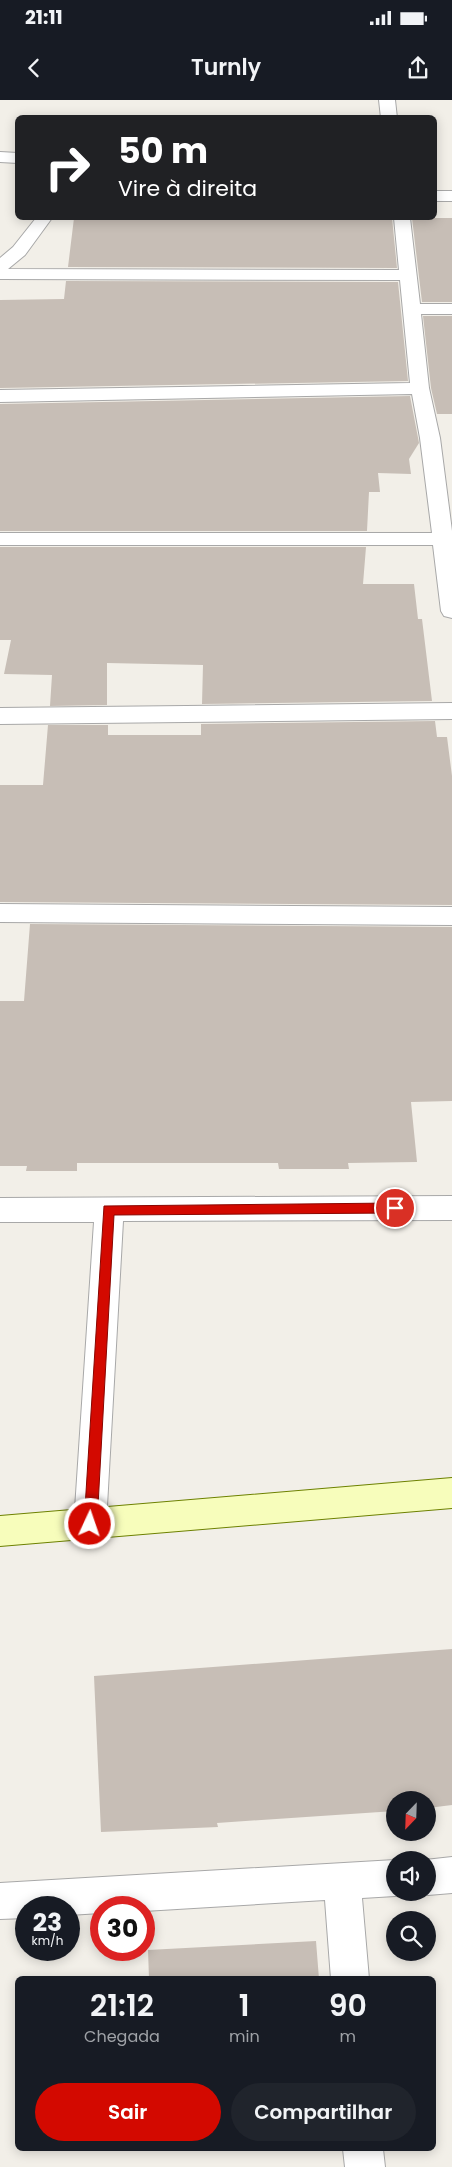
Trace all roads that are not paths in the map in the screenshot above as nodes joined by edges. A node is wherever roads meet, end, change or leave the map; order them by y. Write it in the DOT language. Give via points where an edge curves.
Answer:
graph roads {
  1 [pos="387,100"];
  2 [pos="389,115"];
  3 [pos="0,157"];
  4 [pos="15,158"];
  5 [pos="437,196"];
  6 [pos="452,196"];
  7 [pos="42,220"];
  8 [pos="402,220"];
  9 [pos="0,267"];
  10 [pos="0,274"];
  11 [pos="409,274"];
  12 [pos="413,309"];
  13 [pos="452,309"];
  14 [pos="420,388"];
  15 [pos="0,396"];
  16 [pos="430,438"];
  17 [pos="452,438"];
  18 [pos="0,539"];
  19 [pos="443,539"];
  20 [pos="451,601"];
  21 [pos="452,711"];
  22 [pos="0,716"];
  23 [pos="0,913"];
  24 [pos="452,916"];
  25 [pos="452,1208"];
  26 [pos="0,1210"];
  27 [pos="109,1210"];
  28 [pos="452,1493"];
  29 [pos="90,1524"];
  30 [pos="0,1531"];
  31 [pos="452,1875"];
  32 [pos="436,1876"];
  33 [pos="386,1879"];
  34 [pos="342,1882"];
  35 [pos="0,1901"];
  36 [pos="350,1976"];
  37 [pos="364,2151"];
  38 [pos="365,2167"];
  1 -- 2 [label="street"];
  3 -- 4 [label="street"];
  5 -- 6 [label="street"];
  7 -- 9 [label="street" via="19,251"];
  8 -- 11 [label="street"];
  10 -- 11 [label="street"];
  11 -- 12 [label="street"];
  12 -- 13 [label="street"];
  12 -- 14 [label="street"];
  14 -- 15 [label="street"];
  14 -- 16 [label="street"];
  16 -- 17 [label="street"];
  16 -- 19 [label="street"];
  18 -- 19 [label="street"];
  19 -- 20 [label="street"];
  21 -- 22 [label="street"];
  23 -- 24 [label="street"];
  25 -- 27 [label="street"];
  26 -- 27 [label="street"];
  27 -- 29 [label="street"];
  28 -- 29 [label="main road"];
  29 -- 30 [label="main road"];
  31 -- 32 [label="street"];
  33 -- 34 [label="street"];
  34 -- 35 [label="street"];
  34 -- 36 [label="street"];
  37 -- 38 [label="street"];
}
